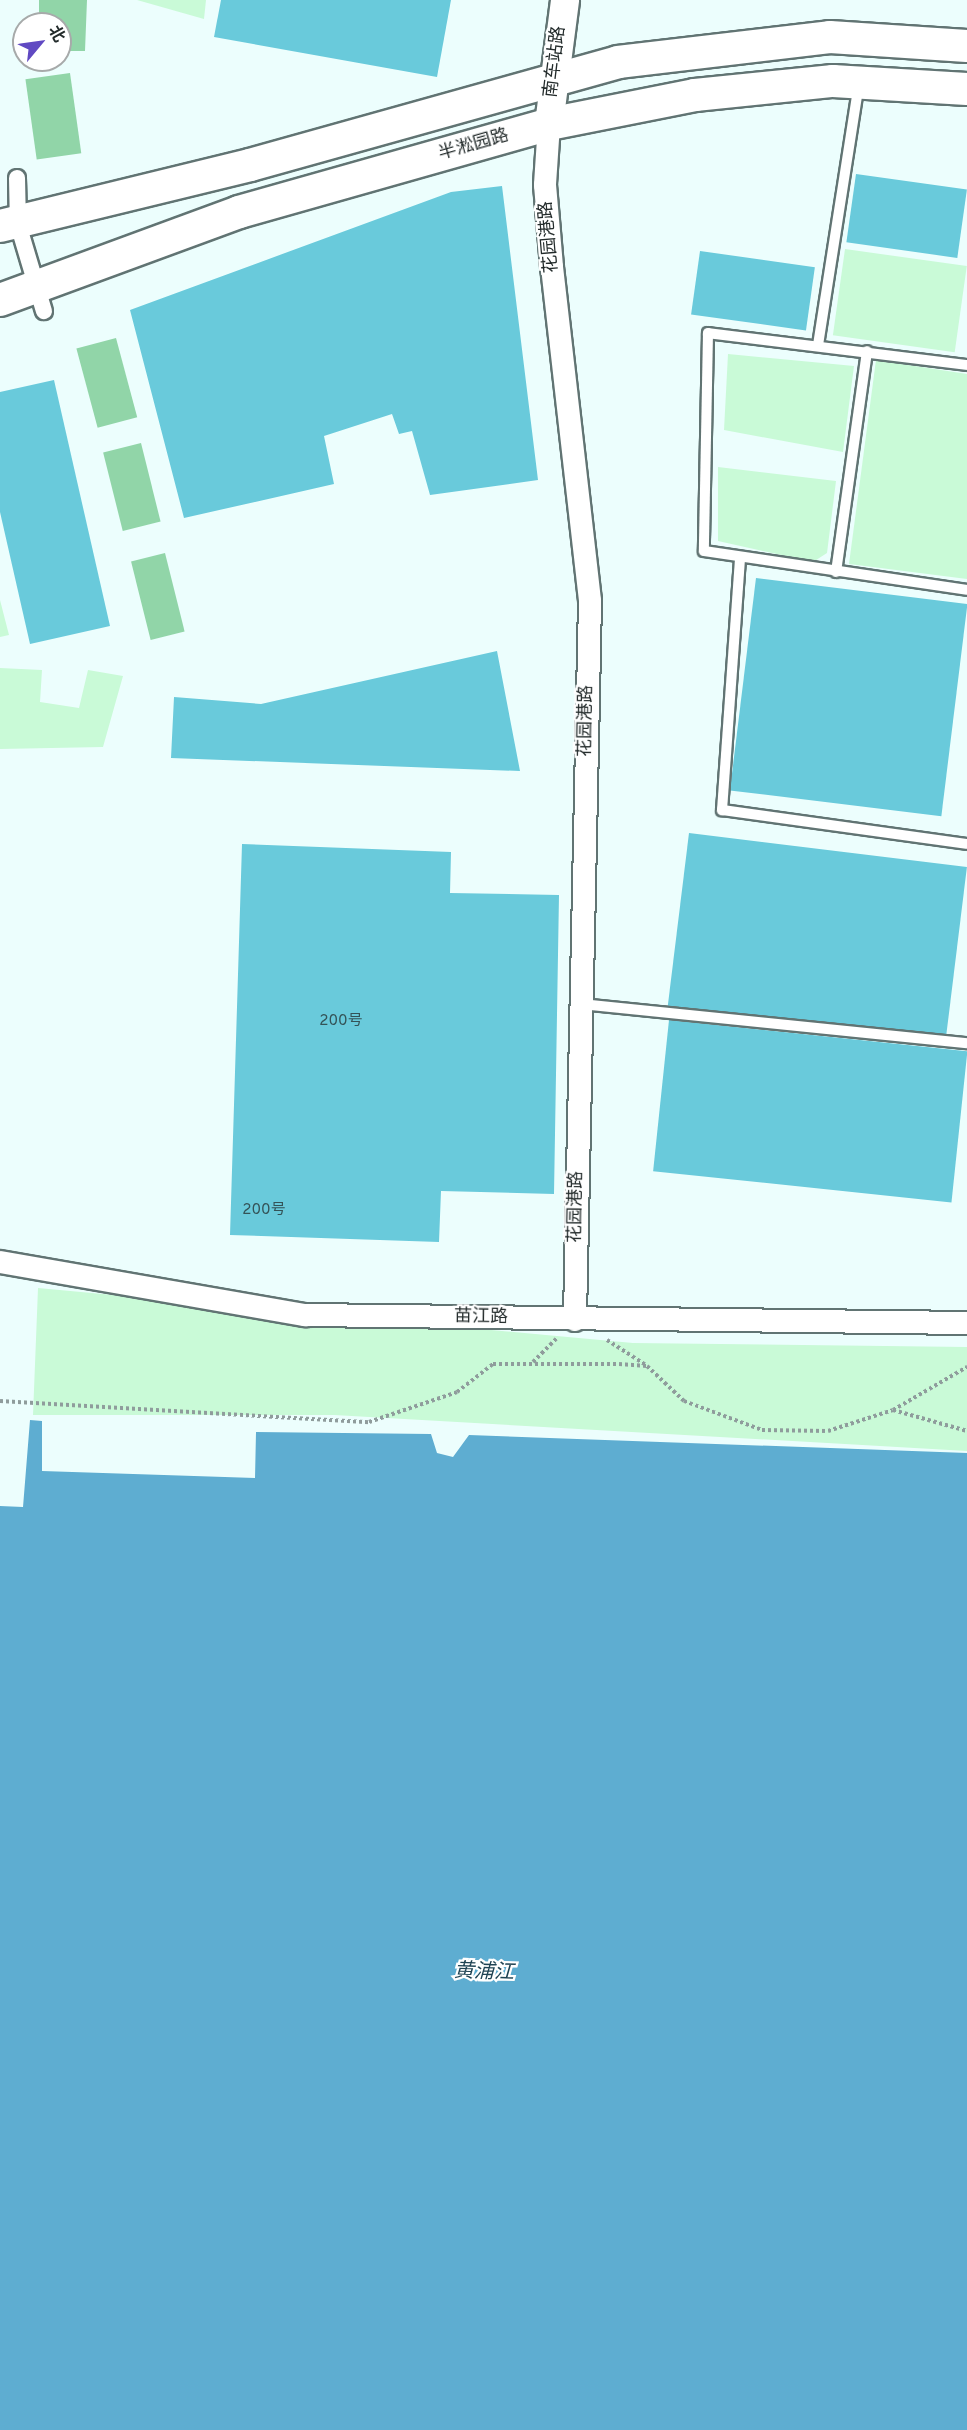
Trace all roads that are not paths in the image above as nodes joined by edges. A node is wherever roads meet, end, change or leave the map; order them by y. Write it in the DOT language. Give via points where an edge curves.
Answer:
graph roads {
  1 [pos="565,0"];
  2 [pos="967,46"];
  3 [pos="554,78"];
  4 [pos="859,82"];
  5 [pos="967,89"];
  6 [pos="549,124"];
  7 [pos="17,178"];
  8 [pos="9,225"];
  9 [pos="40,299"];
  10 [pos="0,300"];
  11 [pos="819,345"];
  12 [pos="867,351"];
  13 [pos="967,365"];
  14 [pos="740,559"];
  15 [pos="836,572"];
  16 [pos="967,590"];
  17 [pos="967,844"];
  18 [pos="581,1005"];
  19 [pos="967,1043"];
  20 [pos="0,1262"];
  21 [pos="575,1320"];
  22 [pos="967,1323"];
  1 -- 3 [label="street, 南车站路"];
  2 -- 3 [label="main road" via="830,37 618,62"];
  3 -- 6 [label="street, 南车站路"];
  3 -- 8 [label="main road"];
  4 -- 5 [label="main road, 半淞园路"];
  4 -- 6 [label="main road, 半淞园路" via="695,95"];
  4 -- 11 [label="lane"];
  6 -- 9 [label="main road, 半淞园路" via="239,212"];
  6 -- 18 [label="street, 花园港路" via="546,185 552,267 590,601"];
  7 -- 8 [label="street"];
  8 -- 9 [label="street"];
  9 -- 10 [label="main road, 半淞园路"];
  11 -- 12 [label="lane"];
  11 -- 14 [label="lane" via="708,333 704,551"];
  12 -- 13 [label="lane"];
  12 -- 15 [label="lane"];
  14 -- 15 [label="lane"];
  14 -- 17 [label="lane" via="722,810"];
  15 -- 16 [label="lane"];
  18 -- 19 [label="lane"];
  18 -- 21 [label="street, 花园港路"];
  20 -- 21 [label="street, 苗江路" via="305,1315"];
  21 -- 22 [label="street, 苗江路"];
}
